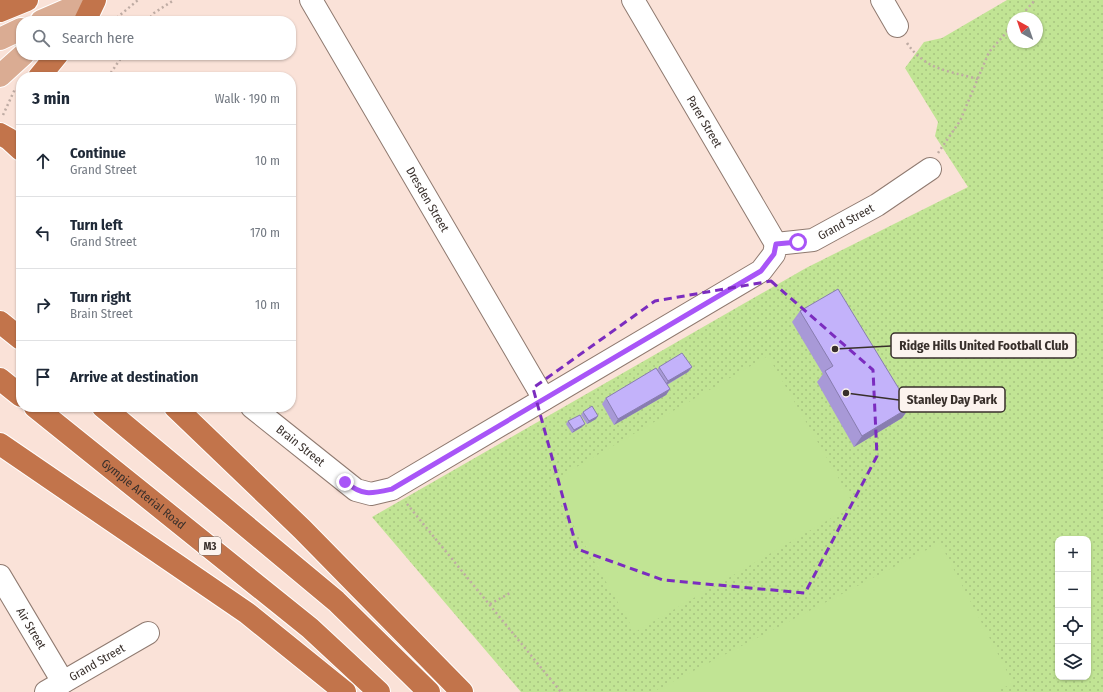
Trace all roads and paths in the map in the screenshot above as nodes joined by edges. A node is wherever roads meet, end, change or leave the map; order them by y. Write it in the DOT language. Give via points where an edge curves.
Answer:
graph roads {
  1 [pos="27,0"];
  2 [pos="90,0"];
  3 [pos="95,0"];
  4 [pos="138,0"];
  5 [pos="174,0"];
  6 [pos="311,0"];
  7 [pos="633,0"];
  8 [pos="882,0"];
  9 [pos="1035,0"];
  10 [pos="0,11"];
  11 [pos="1024,12"];
  12 [pos="54,14"];
  13 [pos="87,16"];
  14 [pos="119,16"];
  15 [pos="151,16"];
  16 [pos="896,26"];
  17 [pos="16,31"];
  18 [pos="1007,32"];
  19 [pos="0,39"];
  20 [pos="18,60"];
  21 [pos="53,60"];
  22 [pos="120,60"];
  23 [pos="43,72"];
  24 [pos="112,72"];
  25 [pos="0,76"];
  26 [pos="978,80"];
  27 [pos="16,90"];
  28 [pos="1,126"];
  29 [pos="16,142"];
  30 [pos="930,170"];
  31 [pos="776,244"];
  32 [pos="0,322"];
  33 [pos="16,335"];
  34 [pos="0,379"];
  35 [pos="16,392"];
  36 [pos="544,399"];
  37 [pos="41,412"];
  38 [pos="109,412"];
  39 [pos="179,412"];
  40 [pos="258,412"];
  41 [pos="0,444"];
  42 [pos="392,489"];
  43 [pos="0,576"];
  44 [pos="512,592"];
  45 [pos="490,604"];
  46 [pos="148,633"];
  47 [pos="54,687"];
  48 [pos="345,692"];
  49 [pos="379,692"];
  50 [pos="429,692"];
  51 [pos="462,692"];
  52 [pos="561,692"];
  1 -- 10 [label="highway"];
  2 -- 12 [label="main road"];
  3 -- 13 [label="highway"];
  4 -- 14 [label="path"];
  5 -- 15 [label="path"];
  6 -- 36 [label="street, Dresden Street"];
  7 -- 31 [label="street, Parer Street"];
  8 -- 16 [label="street"];
  9 -- 11 [label="path"];
  16 -- 26 [label="path" via="912,51 928,65"];
  17 -- 19 [label="main road"];
  18 -- 26 [label="path" via="989,52"];
  20 -- 25 [label="main road"];
  21 -- 23 [label="highway"];
  22 -- 24 [label="path"];
  26 -- 30 [label="path" via="960,121 940,148"];
  27 -- 28 [label="path"];
  28 -- 29 [label="highway"];
  30 -- 31 [label="street, Grand Street" via="877,205 813,240"];
  31 -- 36 [label="street" via="774,254 761,271"];
  32 -- 33 [label="highway"];
  34 -- 35 [label="highway"];
  36 -- 42 [label="street"];
  37 -- 49 [label="highway, Gympie Arterial Road / M3" via="310,628"];
  38 -- 50 [label="highway" via="336,601"];
  39 -- 51 [label="highway" via="302,529"];
  40 -- 42 [label="street, Brain Street" via="356,490 371,494"];
  41 -- 48 [label="highway" via="247,613"];
  42 -- 45 [label="path" via="423,521"];
  43 -- 47 [label="street, Air Street"];
  44 -- 45 [label="path"];
  45 -- 52 [label="path"];
  46 -- 47 [label="street, Grand Street"];
}
